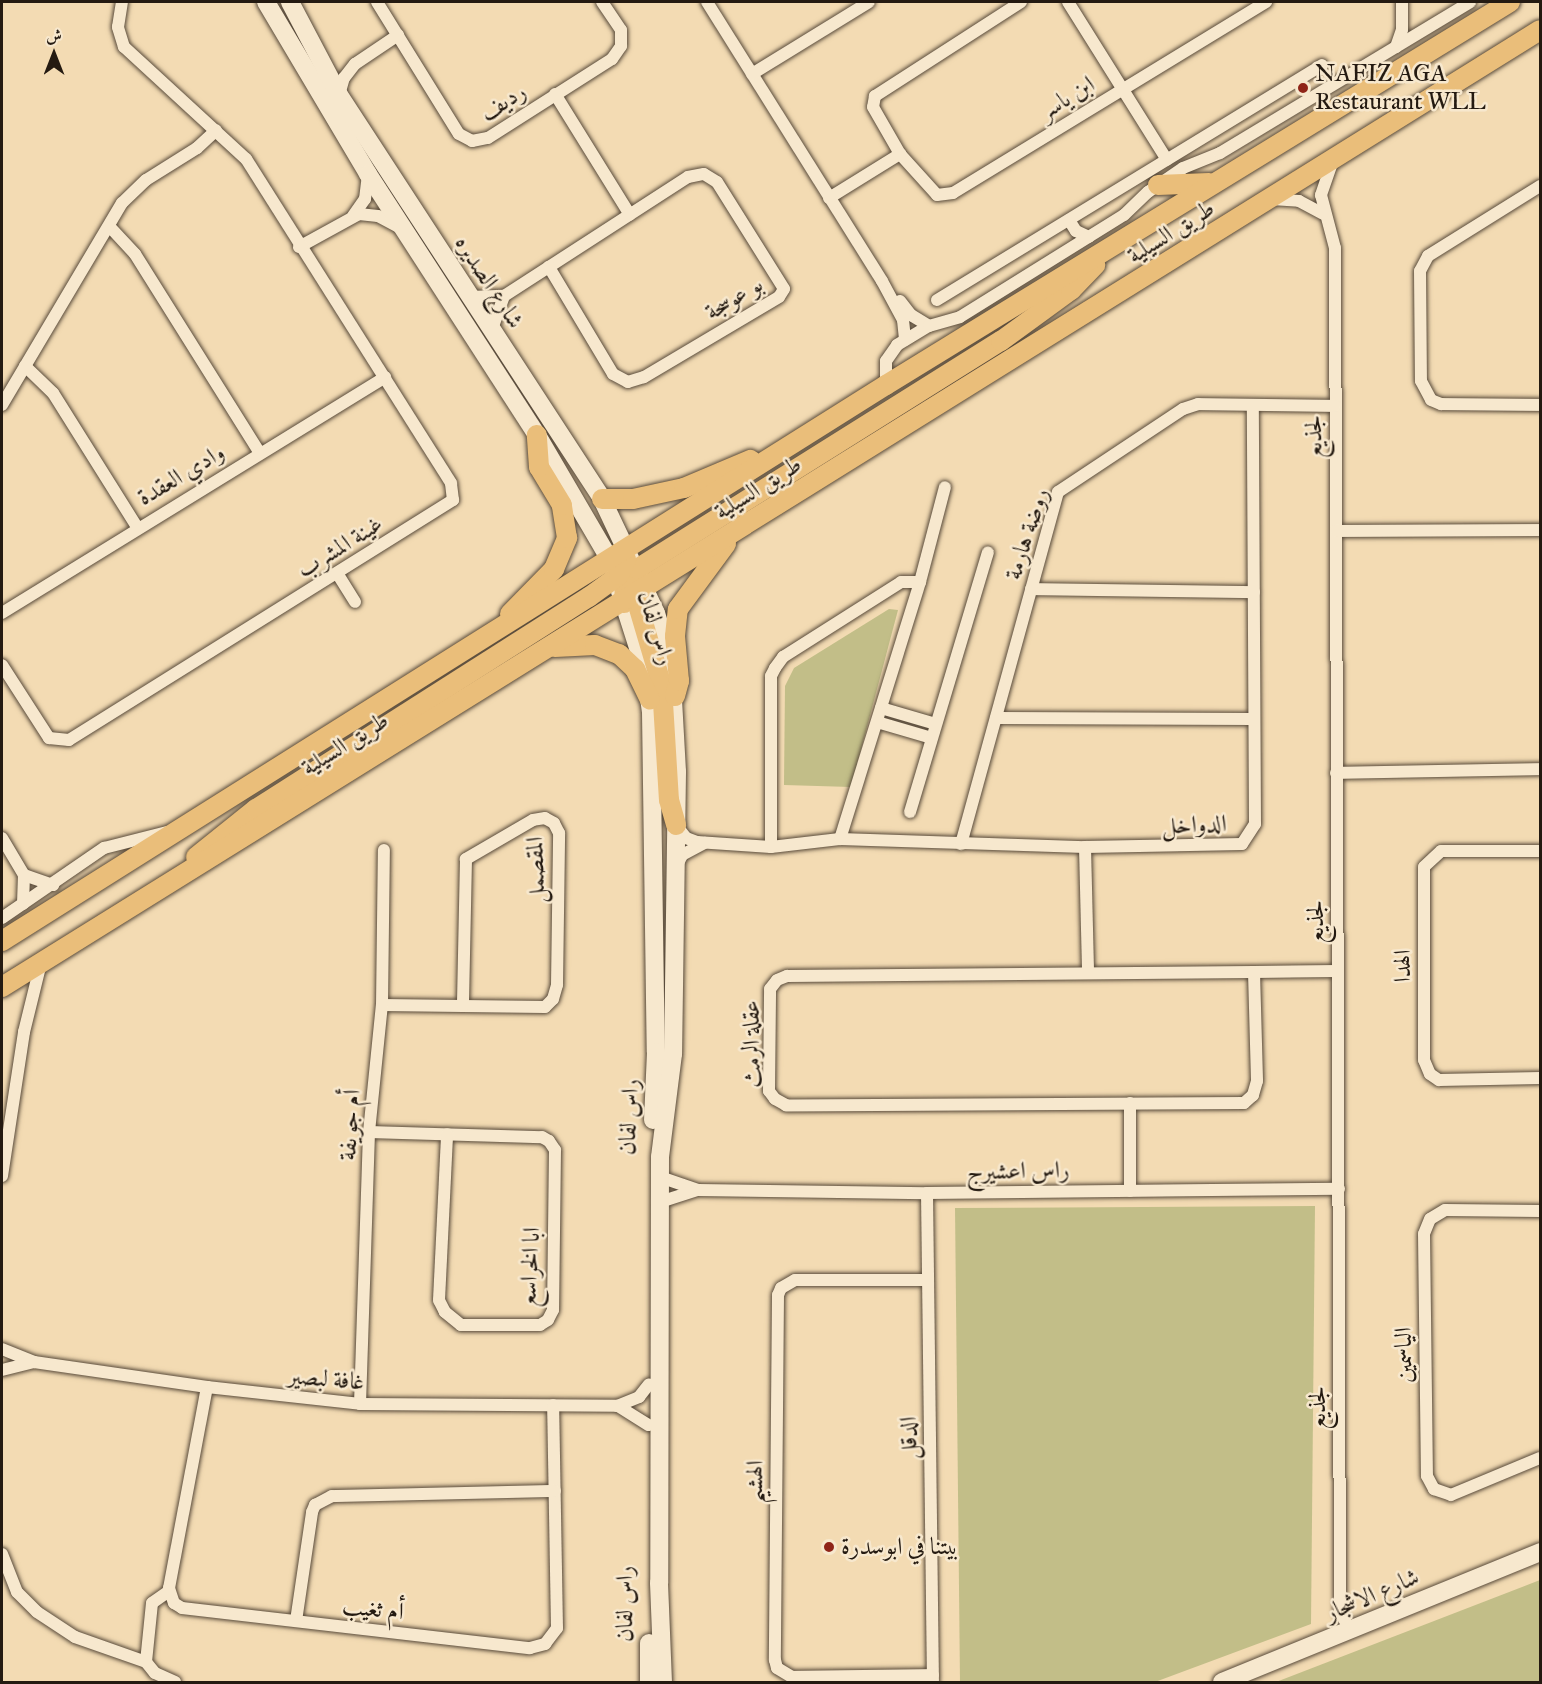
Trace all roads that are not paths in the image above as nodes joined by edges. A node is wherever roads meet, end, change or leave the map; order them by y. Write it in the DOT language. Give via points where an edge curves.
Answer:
graph roads {
  1 [pos="122,2"];
  2 [pos="266,2"];
  3 [pos="290,2"];
  4 [pos="377,2"];
  5 [pos="602,2"];
  6 [pos="707,2"];
  7 [pos="1020,2"];
  8 [pos="1068,2"];
  9 [pos="1266,2"];
  10 [pos="1470,2"];
  11 [pos="1510,2"];
  12 [pos="864,3"];
  13 [pos="1403,6"];
  14 [pos="1428,28"];
  15 [pos="1540,30"];
  16 [pos="398,35"];
  17 [pos="1396,47"];
  18 [pos="355,64"];
  19 [pos="322,65"];
  20 [pos="1322,65"];
  21 [pos="752,74"];
  22 [pos="1123,88"];
  23 [pos="555,94"];
  24 [pos="339,95"];
  25 [pos="1261,103"];
  26 [pos="1281,116"];
  27 [pos="1264,126"];
  28 [pos="216,130"];
  29 [pos="900,154"];
  30 [pos="1167,160"];
  31 [pos="1333,160"];
  32 [pos="368,174"];
  33 [pos="1212,183"];
  34 [pos="1158,185"];
  35 [pos="1539,190"];
  36 [pos="829,198"];
  37 [pos="1272,199"];
  38 [pos="1323,214"];
  39 [pos="630,215"];
  40 [pos="353,216"];
  41 [pos="1067,221"];
  42 [pos="109,226"];
  43 [pos="404,230"];
  44 [pos="1089,237"];
  45 [pos="1111,246"];
  46 [pos="299,247"];
  47 [pos="1071,248"];
  48 [pos="549,267"];
  49 [pos="882,281"];
  50 [pos="504,296"];
  51 [pos="470,297"];
  52 [pos="937,300"];
  53 [pos="928,326"];
  54 [pos="492,329"];
  55 [pos="904,340"];
  56 [pos="25,366"];
  57 [pos="385,377"];
  58 [pos="886,385"];
  59 [pos="2,405"];
  60 [pos="1540,405"];
  61 [pos="1253,406"];
  62 [pos="1335,406"];
  63 [pos="811,434"];
  64 [pos="537,435"];
  65 [pos="260,453"];
  66 [pos="945,486"];
  67 [pos="602,499"];
  68 [pos="137,526"];
  69 [pos="1540,530"];
  70 [pos="1336,531"];
  71 [pos="734,533"];
  72 [pos="628,549"];
  73 [pos="988,552"];
  74 [pos="337,573"];
  75 [pos="627,580"];
  76 [pos="920,582"];
  77 [pos="1031,589"];
  78 [pos="1254,592"];
  79 [pos="355,602"];
  80 [pos="2,613"];
  81 [pos="500,628"];
  82 [pos="549,647"];
  83 [pos="2,665"];
  84 [pos="12,683"];
  85 [pos="2,690"];
  86 [pos="675,696"];
  87 [pos="650,700"];
  88 [pos="881,708"];
  89 [pos="996,718"];
  90 [pos="1254,719"];
  91 [pos="877,722"];
  92 [pos="936,724"];
  93 [pos="932,738"];
  94 [pos="1336,769"];
  95 [pos="1540,769"];
  96 [pos="910,812"];
  97 [pos="676,825"];
  98 [pos="174,831"];
  99 [pos="2,837"];
  100 [pos="840,838"];
  101 [pos="706,843"];
  102 [pos="961,844"];
  103 [pos="1085,847"];
  104 [pos="771,848"];
  105 [pos="384,850"];
  106 [pos="1540,851"];
  107 [pos="674,870"];
  108 [pos="24,875"];
  109 [pos="171,883"];
  110 [pos="53,885"];
  111 [pos="23,904"];
  112 [pos="2,918"];
  113 [pos="2,941"];
  114 [pos="41,963"];
  115 [pos="1337,971"];
  116 [pos="1254,972"];
  117 [pos="1088,973"];
  118 [pos="2,987"];
  119 [pos="382,1005"];
  120 [pos="463,1006"];
  121 [pos="1540,1078"];
  122 [pos="1130,1103"];
  123 [pos="369,1132"];
  124 [pos="447,1134"];
  125 [pos="2,1176"];
  126 [pos="660,1177"];
  127 [pos="1339,1189"];
  128 [pos="698,1190"];
  129 [pos="1130,1191"];
  130 [pos="927,1193"];
  131 [pos="660,1202"];
  132 [pos="1540,1210"];
  133 [pos="928,1280"];
  134 [pos="2,1349"];
  135 [pos="34,1362"];
  136 [pos="2,1370"];
  137 [pos="649,1384"];
  138 [pos="207,1387"];
  139 [pos="360,1404"];
  140 [pos="553,1405"];
  141 [pos="617,1406"];
  142 [pos="649,1425"];
  143 [pos="1540,1458"];
  144 [pos="555,1491"];
  145 [pos="1540,1552"];
  146 [pos="2,1554"];
  147 [pos="169,1591"];
  148 [pos="297,1621"];
  149 [pos="1350,1630"];
  150 [pos="146,1662"];
  151 [pos="933,1679"];
  152 [pos="175,1683"];
  153 [pos="649,1683"];
  154 [pos="663,1683"];
  155 [pos="1222,1683"];
  1 -- 28 [label="street, غينة المشرب" via="118,27 124,47"];
  2 -- 32 [label="street, شارع الصديره"];
  3 -- 19 [label="street, شارع الصديره"];
  4 -- 16 [label="street, رديف"];
  5 -- 23 [label="street, رديف" via="621,30 621,45 612,59"];
  6 -- 21 [label="street"];
  7 -- 29 [label="street, ابن ياسر" via="874,96 876,113"];
  8 -- 22 [label="street"];
  9 -- 22 [label="street, ابن ياسر"];
  10 -- 14 [label="street, طريق السيلية"];
  11 -- 33 [label="main road, طريق السيلية"];
  12 -- 21 [label="street"];
  13 -- 14 [label="street"];
  13 -- 17 [label="street"];
  14 -- 17 [label="street, طريق السيلية"];
  15 -- 31 [label="main road, طريق السيلية"];
  16 -- 18 [label="street"];
  16 -- 23 [label="street, رديف" via="459,134 472,141 488,138"];
  17 -- 26 [label="street, طريق السيلية"];
  18 -- 19 [label="street"];
  18 -- 24 [label="street" via="344,78"];
  19 -- 24 [label="street, شارع الصديره"];
  20 -- 25 [label="street"];
  21 -- 36 [label="street"];
  22 -- 29 [label="street, ابن ياسر" via="944,196 931,192"];
  22 -- 30 [label="street"];
  23 -- 39 [label="street"];
  24 -- 51 [label="street, شارع الصديره"];
  25 -- 26 [label="street"];
  25 -- 27 [label="street"];
  25 -- 30 [label="street"];
  26 -- 27 [label="street, طريق السيلية"];
  27 -- 34 [label="street, طريق السيلية"];
  28 -- 42 [label="street" via="197,148 140,186 122,203"];
  28 -- 46 [label="street, غينة المشرب" via="246,159"];
  29 -- 36 [label="street"];
  30 -- 41 [label="street"];
  31 -- 37 [label="main road, طريق السيلية"];
  31 -- 38 [label="street, لجذيع" via="1322,186"];
  32 -- 40 [label="street" via="364,199"];
  32 -- 43 [label="street, شارع الصديره"];
  33 -- 34 [label="main road"];
  33 -- 45 [label="main road, طريق السيلية"];
  34 -- 44 [label="street, طريق السيلية" via="1131,211"];
  35 -- 60 [label="street" via="1423,262 1421,381 1431,400 1441,404"];
  36 -- 49 [label="street"];
  37 -- 38 [label="street" via="1299,201"];
  37 -- 71 [label="main road, طريق السيلية"];
  38 -- 62 [label="street, لجذيع" via="1335,248"];
  39 -- 48 [label="street, بو عوسجة"];
  39 -- 48 [label="street, بو عوسجة" via="688,177 711,177 782,281 782,294 644,377 628,382 613,374"];
  40 -- 43 [label="street" via="378,216"];
  40 -- 46 [label="street"];
  41 -- 44 [label="street"];
  41 -- 47 [label="street"];
  41 -- 52 [label="street"];
  42 -- 56 [label="street"];
  42 -- 65 [label="street" via="135,254"];
  43 -- 64 [label="street, شارع الصديره"];
  44 -- 47 [label="street, طريق السيلية"];
  45 -- 58 [label="main road, طريق السيلية"];
  45 -- 75 [label="main road" via="1071,290 1025,325"];
  46 -- 57 [label="street, غينة المشرب"];
  47 -- 53 [label="street, طريق السيلية" via="960,317"];
  48 -- 50 [label="street, بو عوسجة"];
  49 -- 53 [label="street" via="911,315"];
  49 -- 55 [label="street" via="903,320"];
  50 -- 51 [label="street"];
  50 -- 54 [label="street"];
  51 -- 54 [label="street, شارع الصديره"];
  53 -- 55 [label="street, طريق السيلية"];
  54 -- 67 [label="street, شارع الصديره"];
  55 -- 58 [label="street, طريق السيلية" via="886,361"];
  56 -- 59 [label="street"];
  56 -- 68 [label="street" via="53,393"];
  57 -- 65 [label="street, وادي العقدة"];
  57 -- 74 [label="street, غينة المشرب" via="452,483 453,500"];
  58 -- 63 [label="main road, طريق السيلية"];
  61 -- 62 [label="street, روضة هارمة"];
  61 -- 77 [label="street, روضة هارمة" via="1198,404 1183,409 1068,482 1058,492"];
  61 -- 78 [label="street, الدواخل"];
  62 -- 70 [label="street, لجذيع"];
  63 -- 67 [label="main road" via="684,488 633,499"];
  63 -- 72 [label="main road, طريق السيلية"];
  64 -- 75 [label="street, شارع الصديره"];
  64 -- 81 [label="main road" via="539,467 562,505 567,538 554,569"];
  65 -- 68 [label="street, وادي العقدة"];
  66 -- 76 [label="street"];
  67 -- 72 [label="street, شارع الصديره"];
  68 -- 80 [label="street, وادي العقدة"];
  69 -- 70 [label="street"];
  70 -- 94 [label="street, لجذيع"];
  71 -- 75 [label="main road, طريق السيلية"];
  71 -- 86 [label="main road" via="678,609 675,636 679,675"];
  72 -- 75 [label="main road, طريق السيلية"];
  73 -- 92 [label="street"];
  74 -- 79 [label="street"];
  74 -- 84 [label="street, غينة المشرب" via="69,740 49,738"];
  75 -- 81 [label="main road, طريق السيلية"];
  75 -- 82 [label="main road, طريق السيلية"];
  75 -- 86 [label="street, راس لفان" via="664,634"];
  75 -- 87 [label="street, راس لفان"];
  75 -- 97 [label="main road" via="662,686 669,794"];
  75 -- 109 [label="main road" via="256,809 211,843"];
  76 -- 88 [label="street"];
  76 -- 104 [label="street" via="901,582 783,657 775,668 771,676"];
  77 -- 78 [label="street"];
  77 -- 89 [label="street, روضة هارمة"];
  78 -- 90 [label="street, الدواخل"];
  81 -- 98 [label="main road, طريق السيلية"];
  82 -- 87 [label="main road" via="595,645 619,654 641,678"];
  82 -- 109 [label="main road, طريق السيلية"];
  83 -- 84 [label="street, غينة المشرب"];
  84 -- 85 [label="street"];
  86 -- 97 [label="street, راس لفان"];
  87 -- 137 [label="street, راس لفان" via="656,1052 650,1156"];
  88 -- 91 [label="street"];
  88 -- 92 [label="street"];
  89 -- 90 [label="street"];
  89 -- 102 [label="street, روضة هارمة"];
  90 -- 103 [label="street, الدواخل" via="1255,824 1242,844"];
  91 -- 93 [label="street"];
  91 -- 100 [label="street"];
  92 -- 93 [label="street"];
  93 -- 96 [label="street"];
  94 -- 95 [label="street"];
  94 -- 115 [label="street, لجذيع"];
  97 -- 101 [label="street, الدواخل" via="686,838"];
  97 -- 107 [label="street, راس لفان"];
  98 -- 110 [label="street" via="112,844"];
  98 -- 113 [label="main road, طريق السيلية"];
  99 -- 108 [label="street"];
  100 -- 102 [label="street, الدواخل"];
  100 -- 104 [label="street, الدواخل"];
  101 -- 104 [label="street, الدواخل"];
  101 -- 107 [label="street" via="682,855"];
  102 -- 103 [label="street, الدواخل"];
  103 -- 117 [label="street"];
  105 -- 119 [label="street, أم جويفة"];
  106 -- 121 [label="street, الهدا" via="1441,851 1424,867 1424,1060 1430,1074 1439,1080"];
  107 -- 126 [label="street, راس لفان" via="673,1054 661,1135"];
  108 -- 110 [label="street"];
  108 -- 111 [label="street"];
  109 -- 114 [label="main road, طريق السيلية"];
  110 -- 111 [label="street"];
  111 -- 112 [label="street"];
  114 -- 118 [label="main road, طريق السيلية"];
  114 -- 125 [label="street" via="24,1032"];
  115 -- 116 [label="street, عقلة الرمث"];
  115 -- 127 [label="street, لجذيع"];
  116 -- 117 [label="street, عقلة الرمث"];
  116 -- 122 [label="street, عقلة الرمث" via="1257,1081 1253,1095 1244,1103"];
  117 -- 122 [label="street, عقلة الرمث" via="787,976 770,989 769,1091 786,1105"];
  119 -- 120 [label="street, المقصمل"];
  119 -- 123 [label="street, أم جويفة"];
  120 -- 120 [label="street, المقصمل" via="544,1006 553,999 557,985 559,833 554,823 544,818 533,820 466,859"];
  122 -- 129 [label="street"];
  123 -- 124 [label="street, ابا الخراسع"];
  123 -- 139 [label="street, أم جويفة"];
  124 -- 124 [label="street, ابا الخراسع" via="542,1137 555,1150 553,1310 540,1325 462,1325 445,1312 439,1300"];
  126 -- 128 [label="street, راس اعشيرج"];
  126 -- 131 [label="street, راس لفان"];
  127 -- 129 [label="street, راس اعشيرج"];
  127 -- 149 [label="street, لجذيع" via="1340,1612"];
  128 -- 130 [label="street, راس اعشيرج"];
  128 -- 131 [label="street, راس اعشيرج"];
  129 -- 130 [label="street, راس اعشيرج"];
  130 -- 133 [label="street, الدقل"];
  131 -- 154 [label="street, راس لفان" via="659,1583"];
  132 -- 143 [label="street, الياسمين" via="1444,1210 1430,1218 1424,1234 1427,1476 1434,1489 1451,1495"];
  133 -- 151 [label="street, الدقل"];
  133 -- 151 [label="street, الهشيم" via="795,1280 781,1288 778,1295 775,1660 777,1668 792,1677"];
  134 -- 135 [label="street, غافة لبصير"];
  135 -- 136 [label="street, غافة لبصير"];
  135 -- 138 [label="street, غافة لبصير"];
  137 -- 141 [label="street" via="633,1401"];
  137 -- 142 [label="street, راس لفان"];
  138 -- 139 [label="street, غافة لبصير"];
  138 -- 147 [label="street"];
  139 -- 140 [label="street, غافة لبصير"];
  140 -- 141 [label="street, غافة لبصير"];
  140 -- 144 [label="street, أم ثغيب"];
  141 -- 142 [label="street, غافة لبصير"];
  142 -- 153 [label="street, راس لفان"];
  144 -- 148 [label="street" via="344,1494 323,1501 312,1512"];
  144 -- 148 [label="street, أم ثغيب" via="557,1628 545,1644 530,1648"];
  145 -- 149 [label="street, شارع الاشجار"];
  146 -- 150 [label="street" via="17,1592 37,1612 75,1637"];
  147 -- 148 [label="street, أم ثغيب" via="169,1597 182,1608"];
  147 -- 150 [label="street" via="152,1603"];
  149 -- 155 [label="street, شارع الاشجار"];
  150 -- 152 [label="street" via="155,1673"];
}
